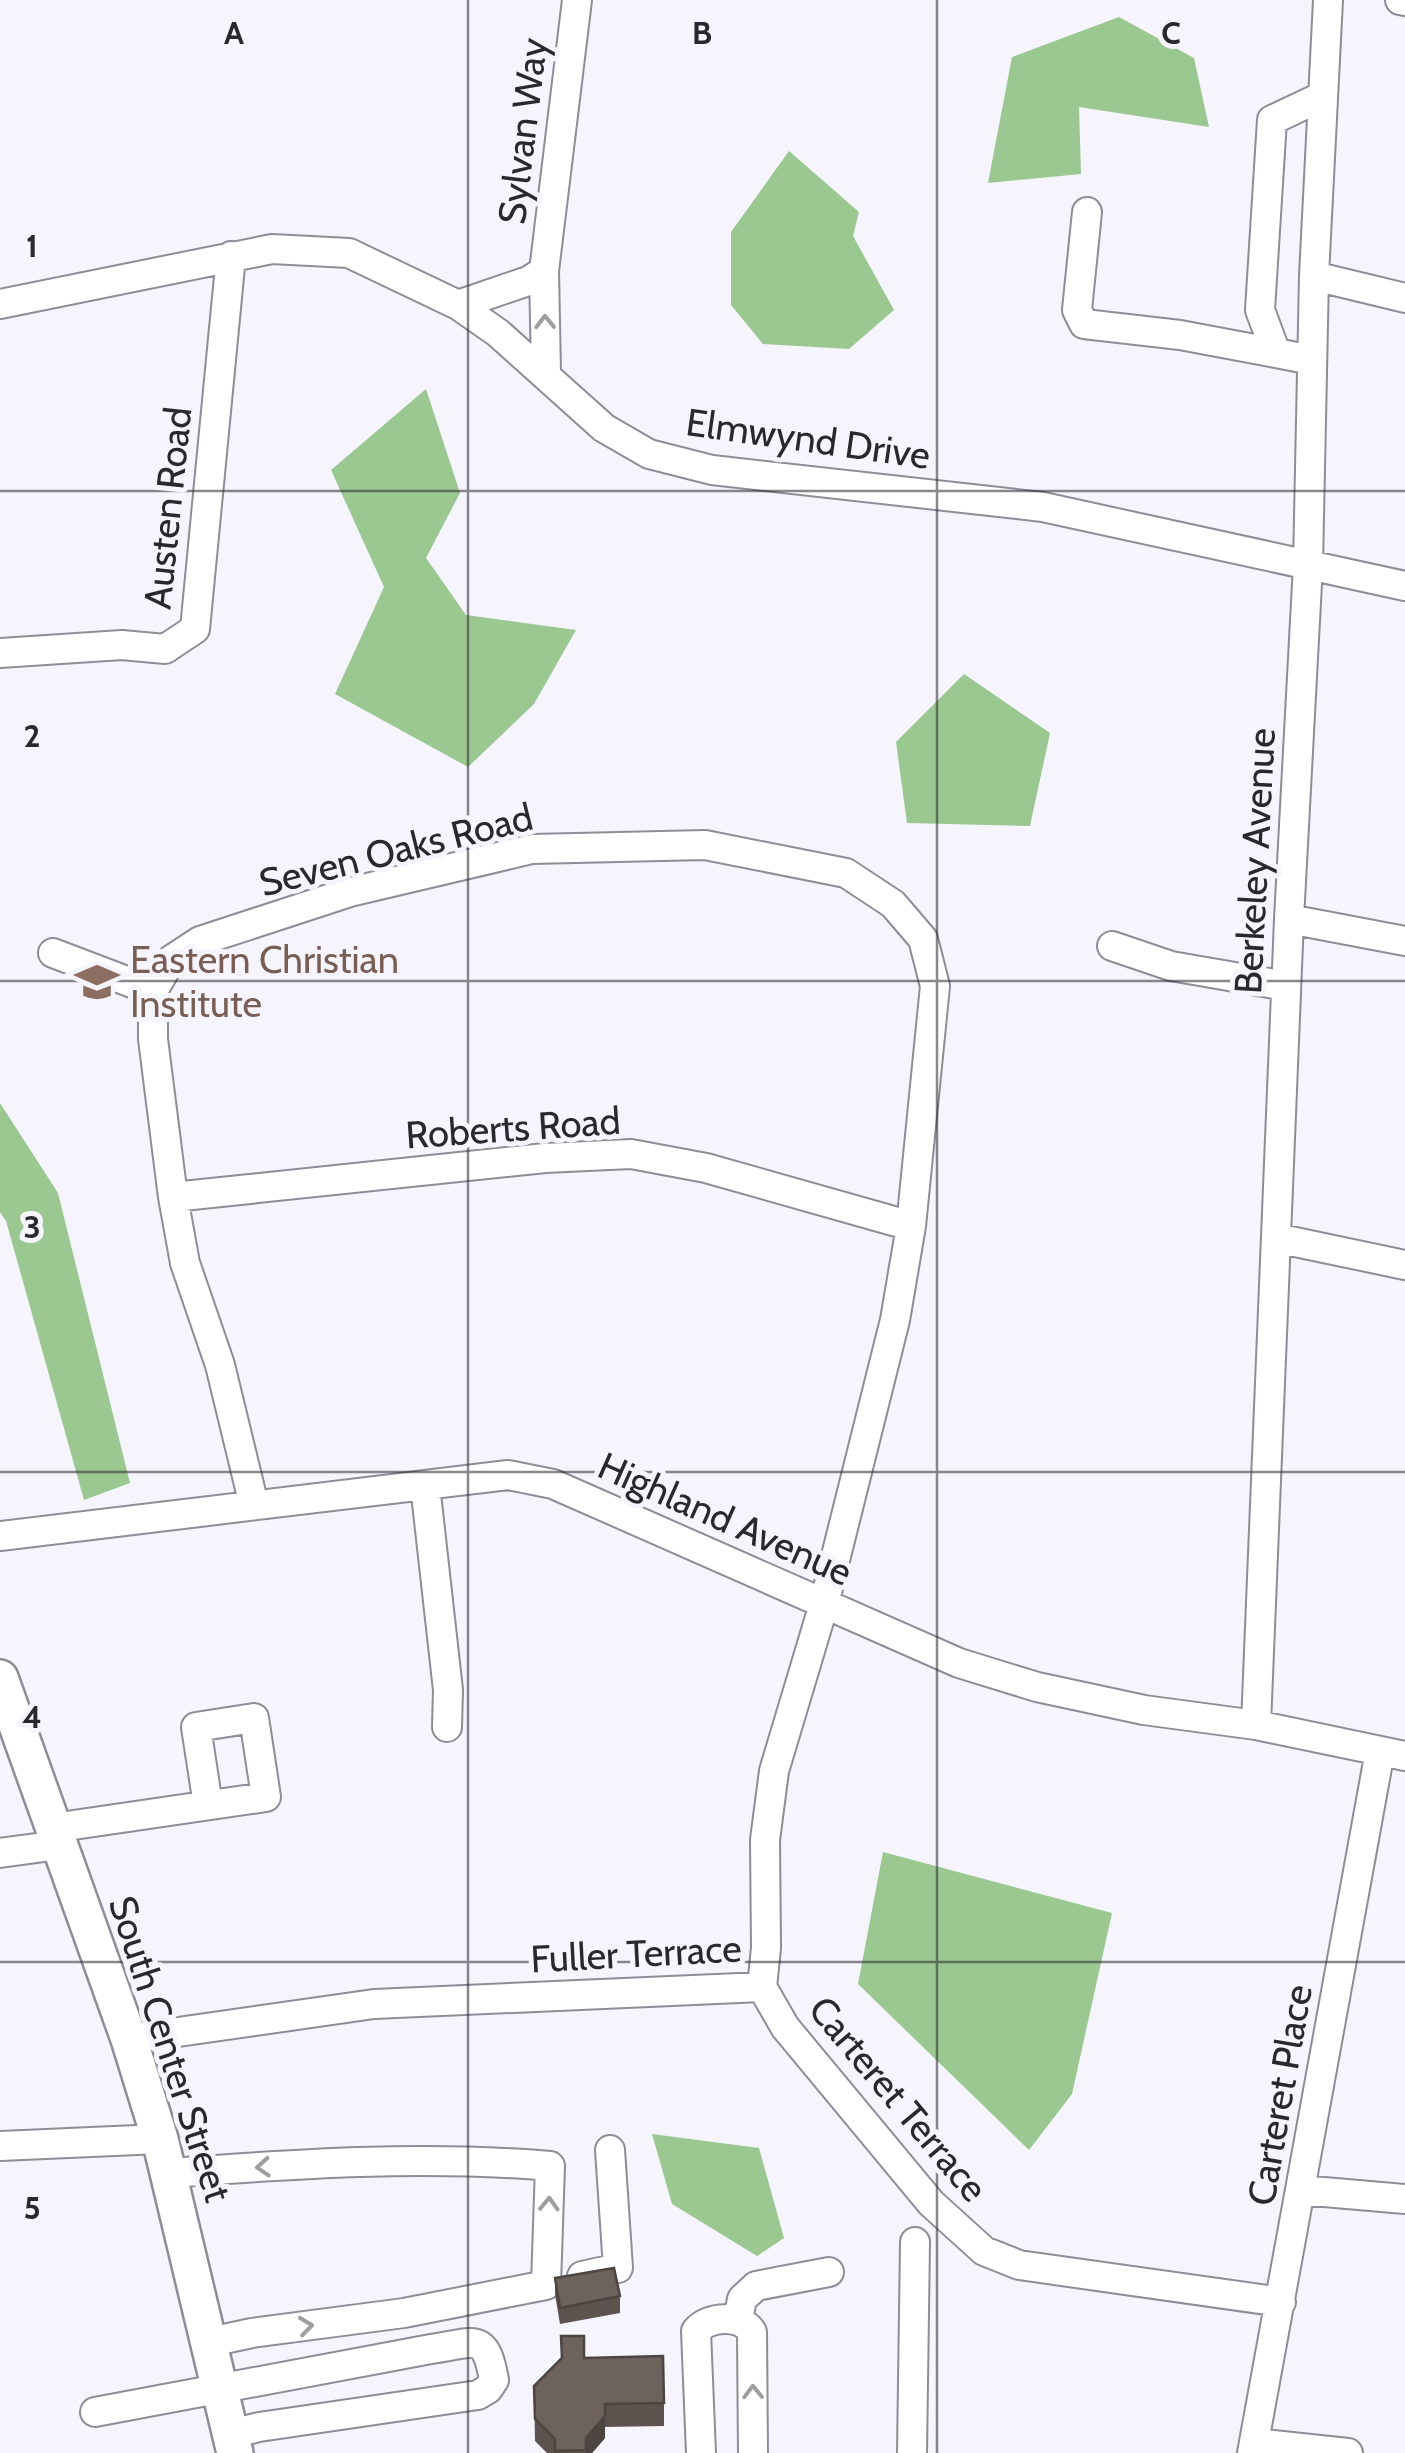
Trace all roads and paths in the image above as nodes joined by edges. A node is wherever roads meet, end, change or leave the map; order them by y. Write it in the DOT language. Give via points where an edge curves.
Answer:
graph roads {
  1 [pos="576,0"];
  2 [pos="1328,0"];
  3 [pos="1323,96"];
  4 [pos="1087,212"];
  5 [pos="231,256"];
  6 [pos="544,271"];
  7 [pos="1314,276"];
  8 [pos="1405,298"];
  9 [pos="0,304"];
  10 [pos="458,305"];
  11 [pos="1276,353"];
  12 [pos="1312,360"];
  13 [pos="546,373"];
  14 [pos="1308,565"];
  15 [pos="1405,586"];
  16 [pos="0,653"];
  17 [pos="1289,919"];
  18 [pos="1405,941"];
  19 [pos="1112,946"];
  20 [pos="52,953"];
  21 [pos="1286,986"];
  22 [pos="153,991"];
  23 [pos="173,1198"];
  24 [pos="911,1226"];
  25 [pos="1276,1238"];
  26 [pos="1405,1265"];
  27 [pos="425,1485"];
  28 [pos="254,1505"];
  29 [pos="0,1536"];
  30 [pos="824,1604"];
  31 [pos="0,1678"];
  32 [pos="1256,1725"];
  33 [pos="447,1727"];
  34 [pos="1392,1753"];
  35 [pos="208,1806"];
  36 [pos="56,1836"];
  37 [pos="0,1852"];
  38 [pos="762,1986"];
  39 [pos="129,2039"];
  40 [pos="0,2146"];
  41 [pos="610,2150"];
  42 [pos="165,2156"];
  43 [pos="1301,2190"];
  44 [pos="1405,2198"];
  45 [pos="914,2242"];
  46 [pos="829,2272"];
  47 [pos="546,2285"];
  48 [pos="1280,2302"];
  49 [pos="745,2326"];
  50 [pos="210,2342"];
  51 [pos="219,2387"];
  52 [pos="95,2412"];
  53 [pos="233,2444"];
  54 [pos="1253,2448"];
  55 [pos="700,2453"];
  56 [pos="754,2453"];
  57 [pos="912,2453"];
  58 [pos="1348,2453"];
  1 -- 6 [label="street, Sylvan Way"];
  2 -- 3 [label="street, Berkeley Avenue"];
  3 -- 7 [label="street, Berkeley Avenue"];
  3 -- 11 [label="street" via="1272,120 1260,310"];
  4 -- 11 [label="street" via="1077,310 1084,324"];
  5 -- 9 [label="street, Elmwynd Drive"];
  5 -- 10 [label="street, Elmwynd Drive" via="272,248 350,254"];
  5 -- 16 [label="street, Austen Road" via="195,630 165,649"];
  6 -- 10 [label="street, Sylvan Way"];
  13 -- 6 [label="street, Sylvan Way, one-way"];
  7 -- 8 [label="street"];
  7 -- 12 [label="street, Berkeley Avenue"];
  10 -- 13 [label="street, Elmwynd Drive"];
  11 -- 12 [label="street"];
  12 -- 14 [label="street, Berkeley Avenue"];
  13 -- 14 [label="street, Elmwynd Drive" via="604,428 649,454 712,470 1043,507"];
  14 -- 15 [label="street, Elmwynd Drive"];
  14 -- 17 [label="street, Berkeley Avenue"];
  17 -- 18 [label="street"];
  17 -- 21 [label="street, Berkeley Avenue"];
  19 -- 21 [label="street" via="1171,966"];
  20 -- 22 [label="street"];
  21 -- 25 [label="street, Berkeley Avenue"];
  22 -- 23 [label="street"];
  22 -- 24 [label="street, Seven Oaks Road" via="171,960 200,940 350,892 532,850 706,845 846,873 894,904 922,939 935,986"];
  23 -- 24 [label="street, Roberts Road" via="631,1154 706,1168"];
  23 -- 28 [label="street" via="185,1264 220,1365"];
  24 -- 30 [label="street, Seven Oaks Road" via="895,1320"];
  25 -- 26 [label="street"];
  25 -- 32 [label="street, Berkeley Avenue"];
  27 -- 28 [label="street, Highland Avenue"];
  27 -- 30 [label="street, Highland Avenue" via="508,1475 553,1484"];
  27 -- 33 [label="street"];
  28 -- 29 [label="street, Highland Avenue"];
  30 -- 32 [label="street, Highland Avenue" via="1037,1688"];
  30 -- 38 [label="street, Fuller Terrace" via="774,1771 765,1840"];
  31 -- 36 [label="main road, South Center Street"];
  32 -- 34 [label="street, Highland Avenue"];
  34 -- 43 [label="street, Carteret Place"];
  35 -- 36 [label="street"];
  36 -- 37 [label="street"];
  36 -- 39 [label="main road, South Center Street"];
  38 -- 39 [label="street, Fuller Terrace" via="374,2004"];
  38 -- 48 [label="street, Carteret Terrace" via="785,2027 931,2202 984,2251 1019,2265"];
  39 -- 42 [label="main road, South Center Street"];
  40 -- 42 [label="street"];
  41 -- 47 [label="street" via="618,2268"];
  47 -- 42 [label="street, one-way" via="550,2166"];
  42 -- 50 [label="main road, South Center Street"];
  43 -- 44 [label="street"];
  43 -- 48 [label="street, Carteret Place"];
  45 -- 57 [label="street"];
  46 -- 49 [label="street" via="756,2286 742,2300"];
  50 -- 47 [label="street, one-way"];
  48 -- 54 [label="street, Carteret Place"];
  49 -- 55 [label="street" via="709,2320 696,2331"];
  56 -- 49 [label="street, one-way"];
  50 -- 51 [label="main road, South Center Street"];
  51 -- 52 [label="street"];
  51 -- 53 [label="main road, South Center Street"];
  51 -- 53 [label="street" via="475,2343 489,2352 494,2380 478,2395 259,2427"];
  54 -- 58 [label="street"];
}
